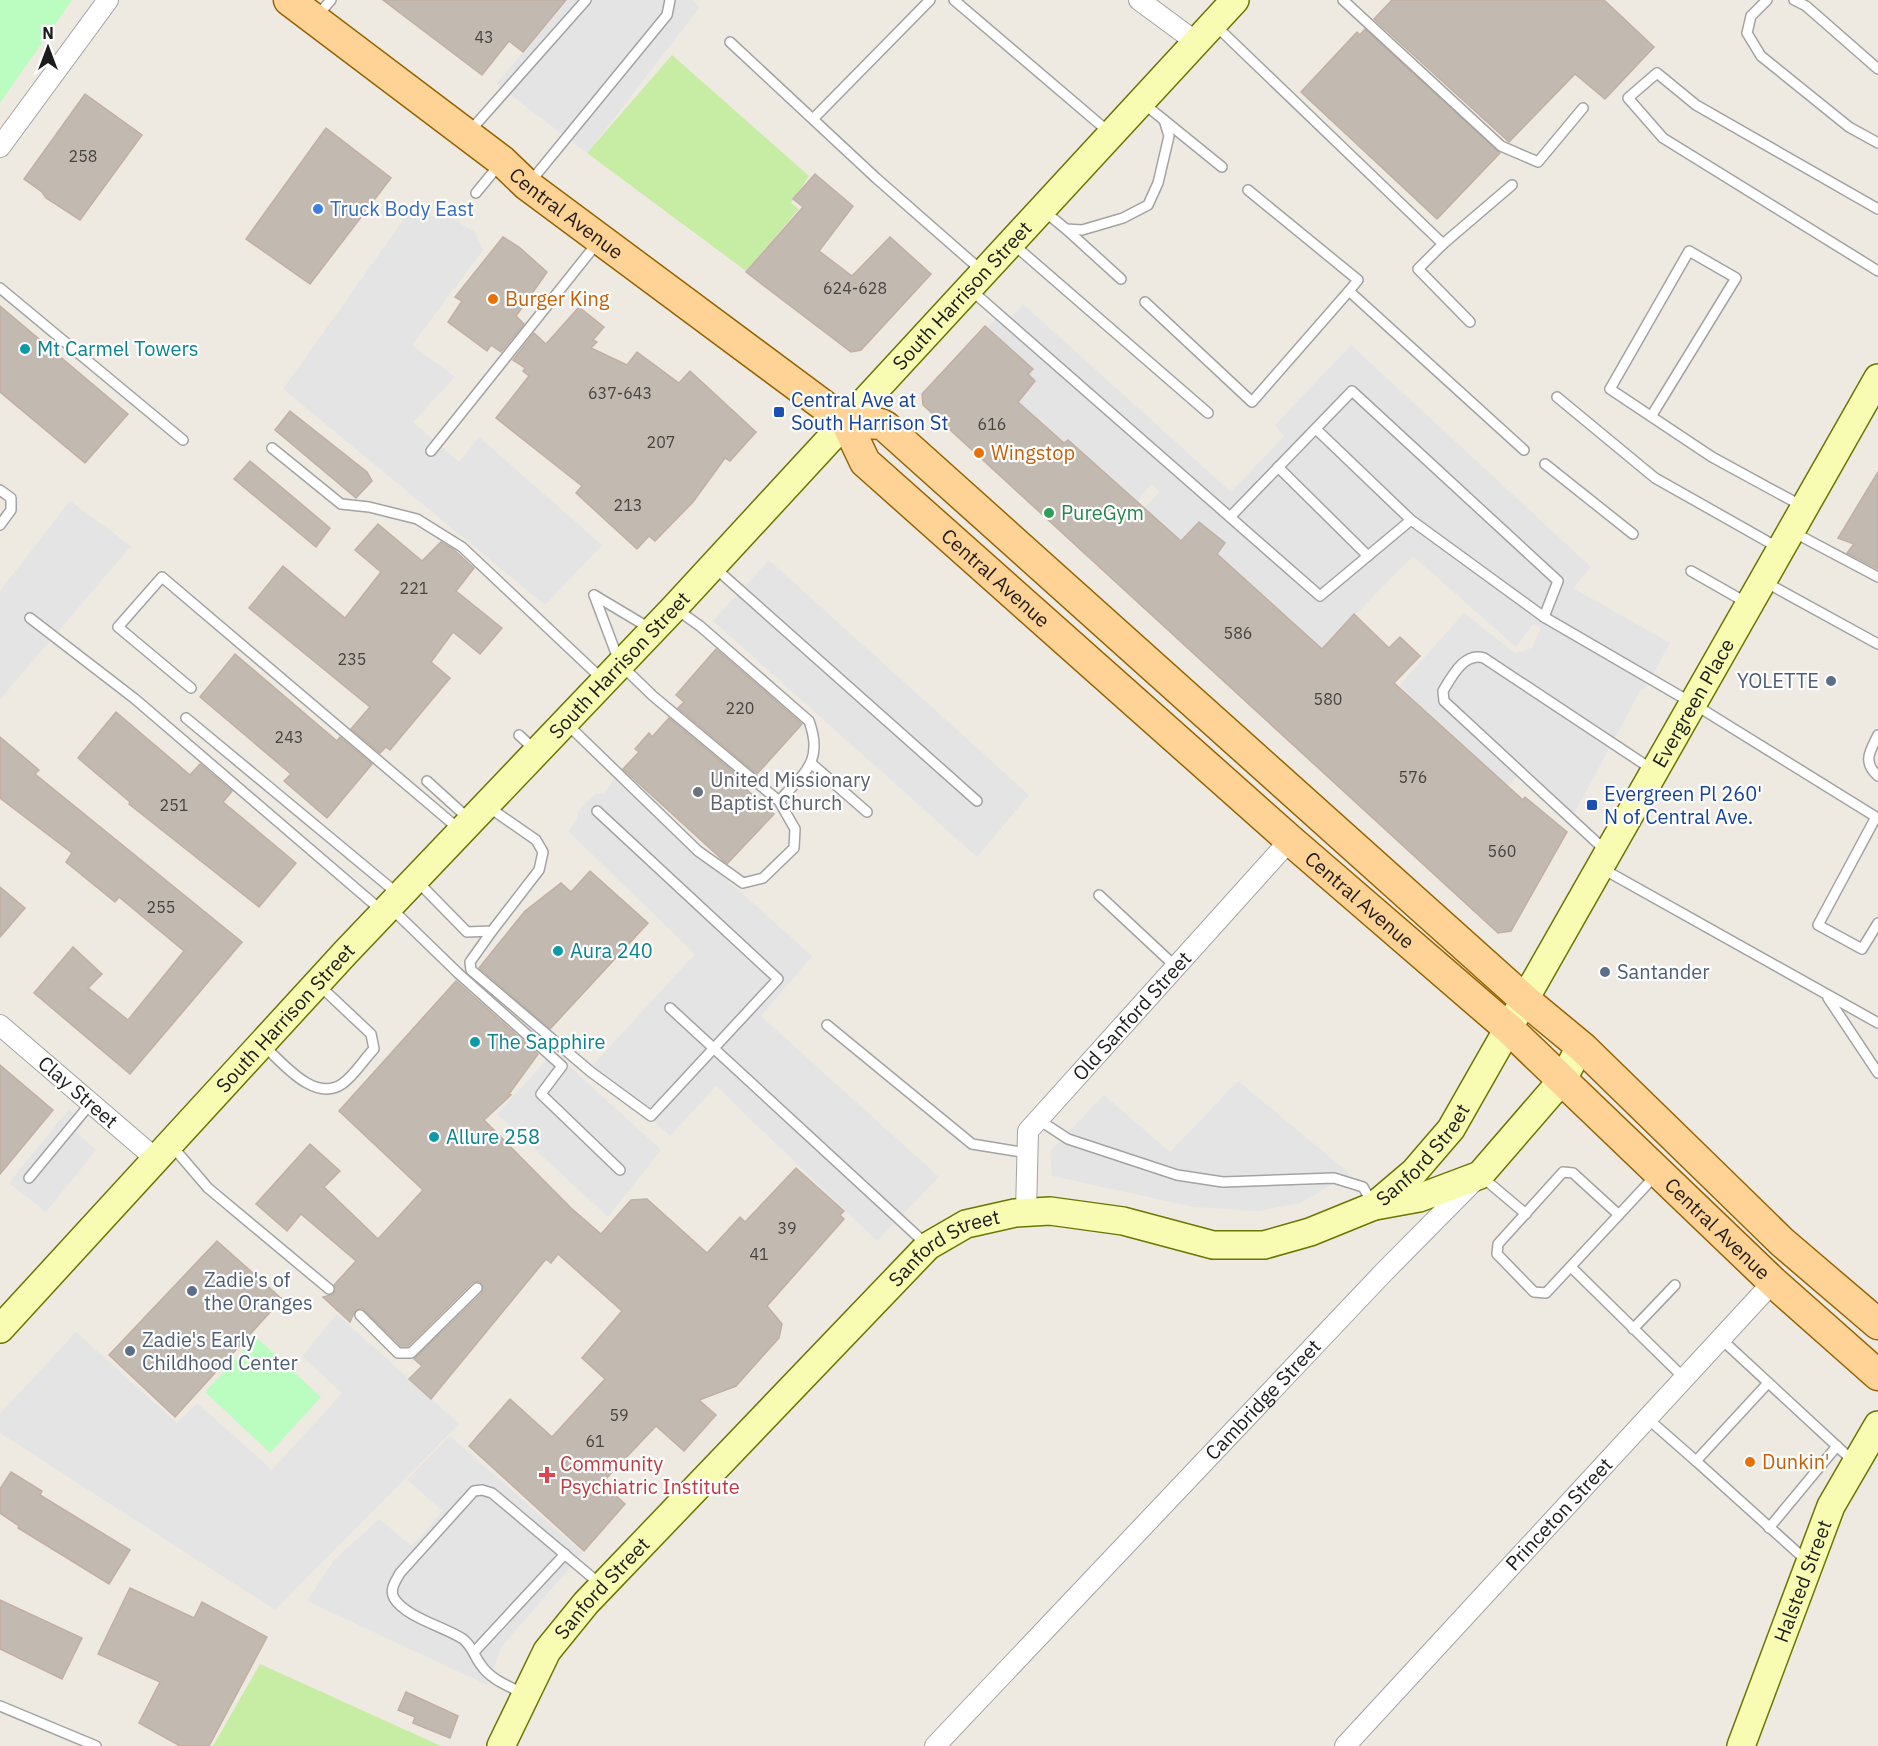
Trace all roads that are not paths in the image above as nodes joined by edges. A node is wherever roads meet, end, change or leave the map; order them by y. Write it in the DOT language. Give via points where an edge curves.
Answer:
graph roads {
  1 [pos="108,0"];
  2 [pos="289,0"];
  3 [pos="586,0"];
  4 [pos="670,0"];
  5 [pos="930,0"];
  6 [pos="954,0"];
  7 [pos="1139,0"];
  8 [pos="1235,0"];
  9 [pos="1343,0"];
  10 [pos="1767,0"];
  11 [pos="1794,0"];
  12 [pos="323,10"];
  13 [pos="1205,33"];
  14 [pos="730,42"];
  15 [pos="1878,69"];
  16 [pos="1141,102"];
  17 [pos="1583,108"];
  18 [pos="813,119"];
  19 [pos="1164,120"];
  20 [pos="466,134"];
  21 [pos="1111,134"];
  22 [pos="1878,143"];
  23 [pos="0,147"];
  24 [pos="502,161"];
  25 [pos="1222,167"];
  26 [pos="1512,185"];
  27 [pos="527,186"];
  28 [pos="1248,190"];
  29 [pos="476,193"];
  30 [pos="1042,209"];
  31 [pos="1878,209"];
  32 [pos="1066,229"];
  33 [pos="600,239"];
  34 [pos="1011,243"];
  35 [pos="1443,244"];
  36 [pos="1878,271"];
  37 [pos="1121,279"];
  38 [pos="976,281"];
  39 [pos="0,288"];
  40 [pos="1349,291"];
  41 [pos="1145,302"];
  42 [pos="1470,322"];
  43 [pos="1878,378"];
  44 [pos="1557,397"];
  45 [pos="1208,413"];
  46 [pos="1652,415"];
  47 [pos="846,423"];
  48 [pos="1316,429"];
  49 [pos="183,440"];
  50 [pos="272,448"];
  51 [pos="1524,450"];
  52 [pos="431,451"];
  53 [pos="1545,464"];
  54 [pos="1278,467"];
  55 [pos="0,490"];
  56 [pos="1804,507"];
  57 [pos="1230,517"];
  58 [pos="1411,520"];
  59 [pos="0,525"];
  60 [pos="1633,534"];
  61 [pos="1786,540"];
  62 [pos="1368,556"];
  63 [pos="712,565"];
  64 [pos="1691,571"];
  65 [pos="1878,577"];
  66 [pos="1762,580"];
  67 [pos="1749,604"];
  68 [pos="674,608"];
  69 [pos="1544,617"];
  70 [pos="30,618"];
  71 [pos="652,629"];
  72 [pos="1878,644"];
  73 [pos="612,672"];
  74 [pos="191,688"];
  75 [pos="1692,703"];
  76 [pos="186,718"];
  77 [pos="565,722"];
  78 [pos="1878,735"];
  79 [pos="812,764"];
  80 [pos="1654,771"];
  81 [pos="1878,776"];
  82 [pos="427,781"];
  83 [pos="779,801"];
  84 [pos="978,801"];
  85 [pos="597,811"];
  86 [pos="867,812"];
  87 [pos="473,819"];
  88 [pos="1290,840"];
  89 [pos="1603,860"];
  90 [pos="1099,895"];
  91 [pos="397,898"];
  92 [pos="1878,923"];
  93 [pos="492,931"];
  94 [pos="1175,966"];
  95 [pos="317,984"];
  96 [pos="1827,996"];
  97 [pos="1525,1000"];
  98 [pos="670,1008"];
  99 [pos="1878,1023"];
  100 [pos="0,1025"];
  101 [pos="827,1025"];
  102 [pos="1509,1029"];
  103 [pos="262,1044"];
  104 [pos="1580,1047"];
  105 [pos="714,1048"];
  106 [pos="1878,1073"];
  107 [pos="1563,1079"];
  108 [pos="91,1103"];
  109 [pos="1039,1120"];
  110 [pos="163,1151"];
  111 [pos="1027,1153"];
  112 [pos="620,1170"];
  113 [pos="1659,1172"];
  114 [pos="1480,1175"];
  115 [pos="29,1178"];
  116 [pos="1374,1206"];
  117 [pos="1026,1212"];
  118 [pos="1526,1214"];
  119 [pos="1619,1215"];
  120 [pos="928,1246"];
  121 [pos="1571,1267"];
  122 [pos="1773,1282"];
  123 [pos="1675,1285"];
  124 [pos="477,1288"];
  125 [pos="330,1289"];
  126 [pos="360,1315"];
  127 [pos="1878,1324"];
  128 [pos="0,1329"];
  129 [pos="1633,1329"];
  130 [pos="1720,1338"];
  131 [pos="1878,1375"];
  132 [pos="1684,1378"];
  133 [pos="1768,1383"];
  134 [pos="1647,1418"];
  135 [pos="1878,1425"];
  136 [pos="1846,1454"];
  137 [pos="1696,1461"];
  138 [pos="1769,1528"];
  139 [pos="565,1554"];
  140 [pos="1810,1564"];
  141 [pos="602,1586"];
  142 [pos="475,1651"];
  143 [pos="524,1694"];
  144 [pos="0,1706"];
  145 [pos="96,1746"];
  146 [pos="501,1746"];
  147 [pos="935,1746"];
  148 [pos="1345,1746"];
  149 [pos="1741,1746"];
  1 -- 23 [label="street"];
  2 -- 12 [label="main road, Central Avenue"];
  3 -- 20 [label="lane"];
  4 -- 27 [label="lane" via="667,15"];
  5 -- 18 [label="lane"];
  6 -- 21 [label="lane"];
  7 -- 13 [label="street"];
  8 -- 13 [label="main road, South Harrison Street"];
  9 -- 17 [label="lane" via="1500,146 1538,162"];
  10 -- 22 [label="lane" via="1751,16 1747,33 1761,56 1849,128"];
  11 -- 15 [label="lane"];
  12 -- 20 [label="main road, Central Avenue"];
  13 -- 16 [label="main road, South Harrison Street"];
  13 -- 35 [label="lane"];
  14 -- 18 [label="lane"];
  16 -- 19 [label="lane"];
  16 -- 21 [label="main road, South Harrison Street"];
  18 -- 38 [label="lane"];
  19 -- 25 [label="lane"];
  19 -- 32 [label="lane" via="1169,136 1158,183 1148,205 1124,218 1082,230"];
  20 -- 24 [label="main road, Central Avenue"];
  21 -- 30 [label="main road, South Harrison Street"];
  24 -- 27 [label="main road, Central Avenue"];
  24 -- 29 [label="lane"];
  26 -- 35 [label="lane"];
  27 -- 33 [label="main road, Central Avenue"];
  28 -- 40 [label="lane" via="1358,280"];
  30 -- 32 [label="lane"];
  30 -- 34 [label="main road, South Harrison Street"];
  31 -- 36 [label="lane" via="1696,105 1657,73 1628,98 1662,138"];
  32 -- 37 [label="lane"];
  33 -- 47 [label="main road, Central Avenue"];
  33 -- 52 [label="lane"];
  34 -- 38 [label="main road, South Harrison Street"];
  34 -- 45 [label="lane"];
  35 -- 42 [label="lane" via="1418,270"];
  38 -- 47 [label="main road, South Harrison Street"];
  38 -- 57 [label="lane"];
  39 -- 49 [label="lane"];
  40 -- 41 [label="lane" via="1252,402"];
  40 -- 51 [label="lane"];
  43 -- 56 [label="main road, Evergreen Place"];
  44 -- 61 [label="lane" via="1655,478"];
  46 -- 46 [label="lane" via="1736,278 1689,251 1610,389"];
  46 -- 56 [label="lane" via="1712,457"];
  47 -- 63 [label="main road, South Harrison Street"];
  47 -- 88 [label="main road, Central Avenue" via="865,462"];
  47 -- 97 [label="main road, Central Avenue" via="886,427"];
  48 -- 54 [label="lane"];
  48 -- 58 [label="lane"];
  48 -- 69 [label="lane" via="1352,391 1558,581"];
  50 -- 73 [label="lane" via="341,504 417,519 462,547"];
  53 -- 60 [label="lane"];
  54 -- 57 [label="lane"];
  54 -- 62 [label="lane"];
  55 -- 59 [label="lane" via="11,498 11,510"];
  56 -- 61 [label="main road, Evergreen Place"];
  57 -- 62 [label="lane" via="1320,596"];
  58 -- 62 [label="lane"];
  58 -- 69 [label="lane"];
  61 -- 65 [label="lane"];
  61 -- 66 [label="main road, Evergreen Place"];
  63 -- 68 [label="main road, South Harrison Street"];
  63 -- 84 [label="lane"];
  64 -- 67 [label="lane"];
  66 -- 67 [label="main road, Evergreen Place"];
  66 -- 72 [label="lane"];
  67 -- 75 [label="main road, Evergreen Place"];
  68 -- 71 [label="main road, South Harrison Street"];
  68 -- 79 [label="lane" via="809,721 814,744"];
  69 -- 75 [label="lane"];
  70 -- 91 [label="lane"];
  71 -- 73 [label="main road, South Harrison Street"];
  71 -- 73 [label="lane" via="594,595"];
  73 -- 77 [label="main road, South Harrison Street"];
  73 -- 83 [label="lane" via="652,696"];
  74 -- 87 [label="lane" via="118,627 162,577"];
  75 -- 80 [label="main road, Evergreen Place"];
  75 -- 92 [label="lane" via="1876,817 1818,925 1863,949"];
  76 -- 91 [label="lane"];
  77 -- 83 [label="lane" via="698,851 743,883 763,878 794,848 795,829"];
  77 -- 87 [label="main road, South Harrison Street" via="528,743"];
  78 -- 81 [label="lane" via="1867,756"];
  79 -- 83 [label="lane"];
  79 -- 86 [label="lane"];
  80 -- 89 [label="main road, Evergreen Place"];
  80 -- 89 [label="lane" via="1484,658 1467,659 1443,691 1444,701"];
  82 -- 87 [label="lane"];
  85 -- 105 [label="lane" via="778,979"];
  87 -- 91 [label="main road, South Harrison Street"];
  87 -- 93 [label="lane" via="536,840 543,852 539,870"];
  88 -- 94 [label="street, Old Sanford Street"];
  88 -- 102 [label="main road, Central Avenue"];
  89 -- 96 [label="lane"];
  89 -- 97 [label="main road, Evergreen Place"];
  90 -- 94 [label="lane"];
  91 -- 93 [label="lane" via="467,932"];
  91 -- 95 [label="main road, South Harrison Street"];
  91 -- 112 [label="lane" via="459,974 562,1066 541,1094"];
  93 -- 105 [label="lane" via="470,962 471,970 591,1072 651,1116"];
  94 -- 109 [label="street, Old Sanford Street"];
  95 -- 103 [label="main road, South Harrison Street"];
  95 -- 103 [label="lane" via="370,1034 374,1049 341,1085 326,1088 304,1083"];
  96 -- 99 [label="lane"];
  96 -- 106 [label="lane"];
  97 -- 102 [label="main road, Evergreen Place"];
  97 -- 104 [label="main road, Central Avenue"];
  98 -- 105 [label="lane"];
  100 -- 108 [label="street, Clay Street"];
  101 -- 111 [label="lane" via="972,1144"];
  102 -- 107 [label="main road, Central Avenue"];
  102 -- 116 [label="main road, Sanford Street" via="1451,1129 1414,1172"];
  103 -- 110 [label="main road, South Harrison Street"];
  104 -- 107 [label="main road, Cambridge Street"];
  104 -- 127 [label="main road, Central Avenue" via="1782,1242"];
  105 -- 120 [label="lane"];
  107 -- 113 [label="main road, Central Avenue"];
  107 -- 114 [label="main road, Cambridge Street"];
  108 -- 110 [label="street, Clay Street"];
  108 -- 115 [label="lane"];
  109 -- 111 [label="street, Old Sanford Street" via="1028,1131"];
  109 -- 116 [label="lane" via="1068,1139 1176,1175 1223,1182 1334,1178 1363,1187"];
  110 -- 125 [label="lane"];
  110 -- 128 [label="main road, South Harrison Street"];
  111 -- 117 [label="street, Old Sanford Street"];
  113 -- 119 [label="lane"];
  113 -- 122 [label="main road, Central Avenue"];
  114 -- 116 [label="main road" via="1419,1198"];
  114 -- 118 [label="lane"];
  114 -- 147 [label="street, Cambridge Street"];
  116 -- 117 [label="main road, Sanford Street" via="1310,1232 1264,1245 1213,1245 1123,1221 1050,1211"];
  117 -- 120 [label="main road, Sanford Street" via="966,1224"];
  118 -- 119 [label="lane" via="1563,1172 1573,1173"];
  118 -- 121 [label="lane" via="1498,1244 1497,1254 1534,1292 1546,1293"];
  119 -- 121 [label="lane"];
  120 -- 141 [label="main road, Sanford Street"];
  121 -- 129 [label="lane"];
  122 -- 130 [label="street, Princeton Street"];
  122 -- 131 [label="main road, Central Avenue"];
  123 -- 129 [label="lane"];
  124 -- 126 [label="lane" via="411,1353 398,1353"];
  129 -- 132 [label="lane"];
  130 -- 132 [label="street, Princeton Street"];
  130 -- 133 [label="lane"];
  132 -- 134 [label="street, Princeton Street"];
  133 -- 136 [label="lane"];
  133 -- 137 [label="lane"];
  134 -- 137 [label="lane"];
  134 -- 148 [label="street, Princeton Street"];
  135 -- 136 [label="main road, Halsted Street"];
  136 -- 138 [label="lane"];
  136 -- 140 [label="main road, Halsted Street"];
  137 -- 138 [label="lane"];
  138 -- 140 [label="lane"];
  139 -- 141 [label="lane"];
  139 -- 142 [label="lane"];
  139 -- 142 [label="lane" via="492,1493 474,1491 392,1586 393,1597 404,1608 464,1640"];
  140 -- 149 [label="main road, Halsted Street"];
  141 -- 143 [label="main road, Sanford Street" via="547,1651"];
  142 -- 143 [label="lane" via="479,1664 492,1677"];
  143 -- 146 [label="main road, Sanford Street"];
  144 -- 145 [label="lane"];
}
